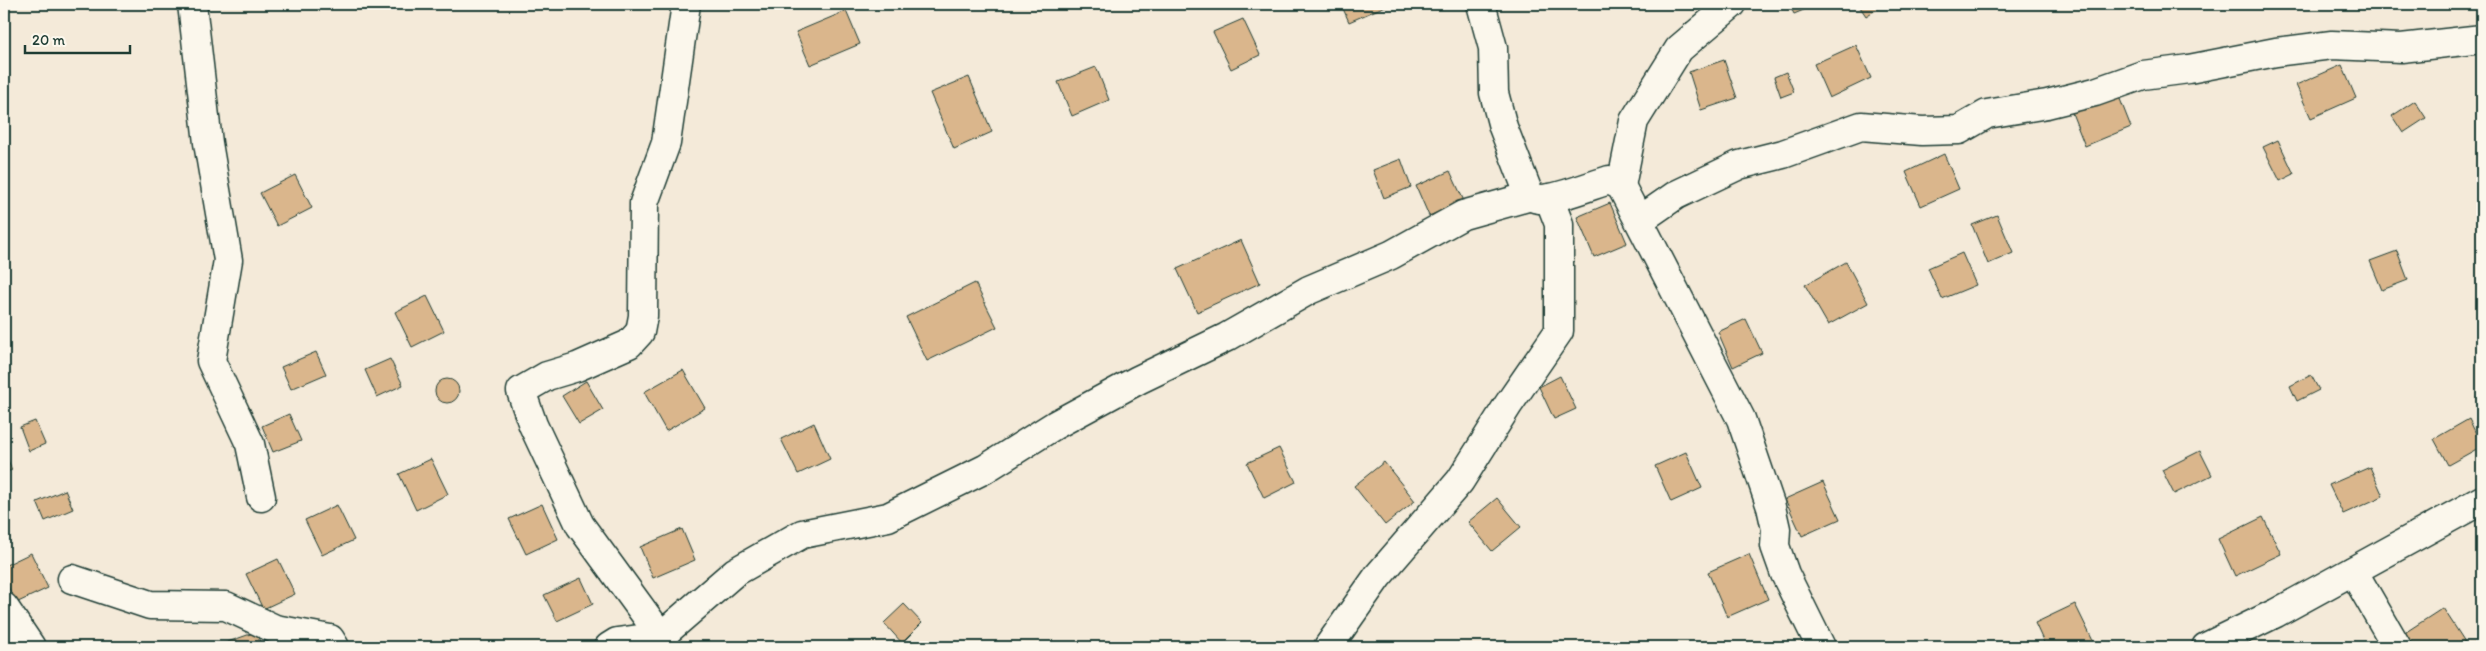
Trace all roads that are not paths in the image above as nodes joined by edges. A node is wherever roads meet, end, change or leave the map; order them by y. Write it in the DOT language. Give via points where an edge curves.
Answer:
graph roads {
  1 [pos="192,4"];
  2 [pos="686,4"];
  3 [pos="1481,4"];
  4 [pos="1732,4"];
  5 [pos="2482,39"];
  6 [pos="1621,186"];
  7 [pos="1540,197"];
  8 [pos="1640,220"];
  9 [pos="261,497"];
  10 [pos="2482,500"];
  11 [pos="2353,572"];
  12 [pos="72,579"];
  13 [pos="4,607"];
  14 [pos="663,642"];
  15 [pos="31,647"];
  16 [pos="335,647"];
  17 [pos="609,647"];
  18 [pos="1328,647"];
  19 [pos="1821,647"];
  20 [pos="2206,647"];
  21 [pos="2396,647"];
  1 -- 9 [label="street" via="208,143 228,260 211,361 250,444"];
  2 -- 14 [label="street" via="666,142 644,204 644,316 640,332 629,344 578,367 547,376 521,390 533,425 580,524"];
  3 -- 7 [label="street" via="1493,48 1494,93 1501,119"];
  4 -- 6 [label="street" via="1679,49 1634,121"];
  5 -- 8 [label="street" via="2400,48 2332,45 2143,75 2047,104 1987,114 1959,130 1922,131 1861,126 1739,166 1676,194"];
  6 -- 7 [label="street" via="1609,180"];
  6 -- 8 [label="street"];
  7 -- 14 [label="street" via="1463,215 1391,255 1309,290 1227,337 1055,425 985,469 888,517 802,534 735,572"];
  7 -- 18 [label="street" via="1559,224 1559,331 1460,481 1378,576"];
  8 -- 19 [label="street" via="1742,419 1771,507 1776,546 1785,574"];
  10 -- 11 [label="street"];
  11 -- 20 [label="street"];
  11 -- 21 [label="street"];
  12 -- 16 [label="street" via="150,605 226,606 275,629 330,639"];
  13 -- 15 [label="street"];
  14 -- 17 [label="street" via="617,642"];
}
